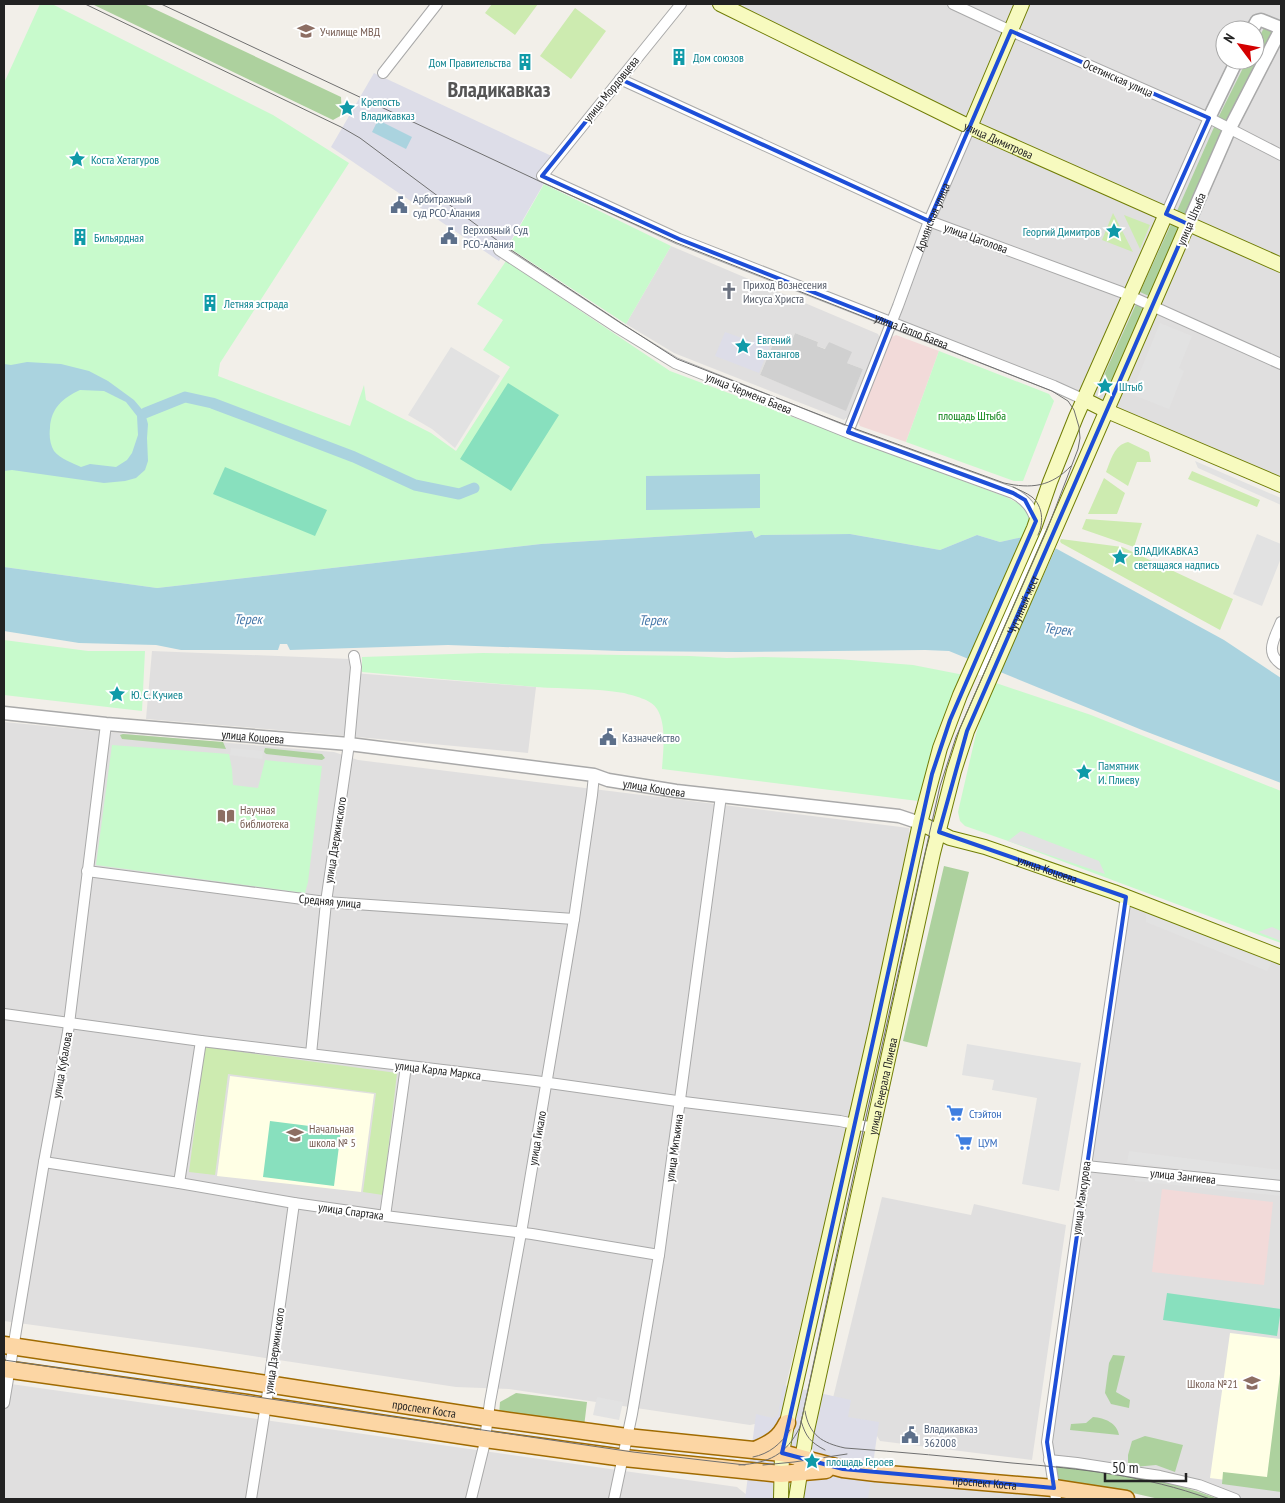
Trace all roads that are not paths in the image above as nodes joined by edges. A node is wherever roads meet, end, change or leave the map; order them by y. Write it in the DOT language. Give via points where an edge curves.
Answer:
graph roads {
  1 [pos="437,4"];
  2 [pos="681,4"];
  3 [pos="720,4"];
  4 [pos="953,4"];
  5 [pos="1022,4"];
  6 [pos="1265,22"];
  7 [pos="1281,29"];
  8 [pos="1011,32"];
  9 [pos="1232,70"];
  10 [pos="383,73"];
  11 [pos="620,79"];
  12 [pos="1209,118"];
  13 [pos="970,127"];
  14 [pos="1230,128"];
  15 [pos="1281,155"];
  16 [pos="542,176"];
  17 [pos="1166,214"];
  18 [pos="929,220"];
  19 [pos="1188,224"];
  20 [pos="499,250"];
  21 [pos="1281,265"];
  22 [pos="1130,296"];
  23 [pos="1153,305"];
  24 [pos="891,323"];
  25 [pos="1281,364"];
  26 [pos="1085,400"];
  27 [pos="1107,411"];
  28 [pos="848,432"];
  29 [pos="1281,485"];
  30 [pos="1035,525"];
  31 [pos="1281,622"];
  32 [pos="354,656"];
  33 [pos="1281,664"];
  34 [pos="971,672"];
  35 [pos="990,678"];
  36 [pos="4,712"];
  37 [pos="106,724"];
  38 [pos="349,744"];
  39 [pos="594,775"];
  40 [pos="721,796"];
  41 [pos="920,823"];
  42 [pos="939,832"];
  43 [pos="87,871"];
  44 [pos="1126,896"];
  45 [pos="326,902"];
  46 [pos="574,920"];
  47 [pos="1281,957"];
  48 [pos="4,1014"];
  49 [pos="69,1023"];
  50 [pos="200,1041"];
  51 [pos="311,1054"];
  52 [pos="406,1066"];
  53 [pos="546,1083"];
  54 [pos="680,1102"];
  55 [pos="855,1124"];
  56 [pos="872,1128"];
  57 [pos="44,1162"];
  58 [pos="1086,1166"];
  59 [pos="179,1183"];
  60 [pos="1281,1186"];
  61 [pos="294,1203"];
  62 [pos="385,1216"];
  63 [pos="521,1233"];
  64 [pos="659,1255"];
  65 [pos="8,1346"];
  66 [pos="7,1369"];
  67 [pos="269,1384"];
  68 [pos="4,1403"];
  69 [pos="266,1406"];
  70 [pos="488,1418"];
  71 [pos="787,1424"];
  72 [pos="627,1437"];
  73 [pos="485,1439"];
  74 [pos="754,1451"];
  75 [pos="782,1453"];
  76 [pos="624,1458"];
  77 [pos="1050,1460"];
  78 [pos="800,1466"];
  79 [pos="781,1474"];
  80 [pos="1055,1494"];
  81 [pos="251,1499"];
  82 [pos="471,1499"];
  83 [pos="614,1499"];
  84 [pos="781,1499"];
  85 [pos="796,1499"];
  86 [pos="1126,1499"];
  87 [pos="1235,1499"];
  1 -- 10 [label="street"];
  2 -- 11 [label="street, улица Мордовцева"];
  3 -- 13 [label="main road, улица Димитрова"];
  4 -- 8 [label="street, Осетинская улица"];
  5 -- 8 [label="main road, Армянская улица"];
  6 -- 7 [label="street, улица Штыба"];
  7 -- 14 [label="street, улица Штыба"];
  8 -- 12 [label="street, Осетинская улица"];
  8 -- 13 [label="main road, Армянская улица"];
  9 -- 12 [label="street, улица Штыба"];
  11 -- 16 [label="street, улица Мордовцева"];
  11 -- 18 [label="street, улица Цаголова"];
  12 -- 14 [label="street, Осетинская улица"];
  12 -- 17 [label="street, улица Штыба"];
  13 -- 17 [label="main road, улица Димитрова"];
  13 -- 18 [label="street, Армянская улица"];
  14 -- 15 [label="street, Осетинская улица"];
  14 -- 19 [label="street, улица Штыба"];
  16 -- 24 [label="street, улица Гаппо Баева" via="678,239"];
  17 -- 19 [label="main road, улица Димитрова"];
  17 -- 22 [label="main road, улица Штыба"];
  18 -- 22 [label="street, улица Цаголова"];
  18 -- 24 [label="street, Армянская улица"];
  19 -- 21 [label="main road, улица Димитрова"];
  19 -- 23 [label="main road, улица Штыба"];
  20 -- 28 [label="street, улица Чермена Баева" via="675,363"];
  22 -- 23 [label="street, улица Цаголова"];
  22 -- 26 [label="main road, улица Штыба"];
  23 -- 25 [label="street, улица Цаголова"];
  23 -- 27 [label="main road, улица Штыба"];
  24 -- 26 [label="street, улица Гаппо Баева"];
  24 -- 28 [label="street, Армянская улица"];
  26 -- 27 [label="main road, улица Гаппо Баева"];
  26 -- 30 [label="main road, Чугунный мост"];
  27 -- 29 [label="main road, улица Гаппо Баева"];
  27 -- 35 [label="main road, Чугунный мост"];
  28 -- 30 [label="street, улица Чермена Баева" via="1019,496 1033,511"];
  30 -- 34 [label="main road, Чугунный мост"];
  31 -- 33 [label="street" via="1271,650"];
  32 -- 38 [label="street, улица Дзержинского" via="356,667"];
  34 -- 41 [label="main road, улица Генерала Плиева" via="940,748"];
  35 -- 42 [label="main road, улица Генерала Плиева" via="967,731"];
  36 -- 37 [label="street, улица Коцоева"];
  37 -- 38 [label="street, улица Коцоева"];
  37 -- 43 [label="street, улица Кубалова"];
  38 -- 39 [label="street, улица Коцоева"];
  38 -- 45 [label="street, улица Дзержинского"];
  39 -- 40 [label="street, улица Коцоева" via="608,780"];
  39 -- 46 [label="street, улица Гикало"];
  40 -- 41 [label="street, улица Коцоева" via="899,816"];
  40 -- 54 [label="street, улица Митькина"];
  41 -- 42 [label="main road, улица Коцоева"];
  41 -- 55 [label="main road, улица Генерала Плиева"];
  42 -- 44 [label="main road, улица Коцоева"];
  42 -- 56 [label="main road, улица Генерала Плиева"];
  43 -- 45 [label="street, Средняя улица"];
  43 -- 49 [label="street, улица Кубалова"];
  44 -- 47 [label="main road, улица Коцоева"];
  44 -- 58 [label="street, улица Мамсурова"];
  45 -- 46 [label="street, Средняя улица"];
  45 -- 51 [label="street, улица Дзержинского"];
  46 -- 53 [label="street, улица Гикало"];
  48 -- 49 [label="street, улица Карла Маркса"];
  49 -- 50 [label="street, улица Карла Маркса"];
  49 -- 57 [label="street, улица Кубалова"];
  50 -- 51 [label="street, улица Карла Маркса"];
  50 -- 59 [label="street"];
  51 -- 52 [label="street, улица Карла Маркса"];
  52 -- 53 [label="street, улица Карла Маркса"];
  52 -- 62 [label="street"];
  53 -- 54 [label="street, улица Карла Маркса"];
  53 -- 63 [label="street, улица Гикало"];
  54 -- 55 [label="street, улица Карла Маркса"];
  54 -- 64 [label="street, улица Митькина"];
  55 -- 56 [label="street, улица Карла Маркса"];
  55 -- 71 [label="main road, улица Генерала Плиева"];
  56 -- 78 [label="main road, улица Генерала Плиева"];
  57 -- 59 [label="street, улица Спартака"];
  57 -- 65 [label="street, улица Кубалова"];
  58 -- 60 [label="street, улица Зангиева"];
  58 -- 77 [label="street, улица Мамсурова" via="1047,1442"];
  59 -- 61 [label="street, улица Спартака"];
  61 -- 62 [label="street, улица Спартака"];
  61 -- 67 [label="street, улица Дзержинского"];
  62 -- 63 [label="street, улица Спартака"];
  63 -- 64 [label="street, улица Спартака"];
  63 -- 70 [label="street, улица Гикало"];
  64 -- 72 [label="street, улица Митькина"];
  65 -- 66 [label="street, улица Кубалова"];
  65 -- 67 [label="main road, проспект Коста"];
  66 -- 68 [label="street, улица Кубалова"];
  66 -- 69 [label="main road, проспект Коста"];
  67 -- 69 [label="street, улица Дзержинского"];
  67 -- 70 [label="main road, проспект Коста"];
  69 -- 73 [label="main road, проспект Коста"];
  69 -- 81 [label="street, улица Дзержинского"];
  70 -- 72 [label="main road, проспект Коста"];
  70 -- 73 [label="street, улица Гикало"];
  71 -- 74 [label="main road" via="776,1439"];
  71 -- 75 [label="main road, улица Генерала Плиева"];
  72 -- 74 [label="main road, проспект Коста"];
  72 -- 76 [label="street, улица Митькина"];
  73 -- 76 [label="main road, проспект Коста"];
  73 -- 82 [label="street, улица Гикало"];
  74 -- 75 [label="main road, проспект Коста"];
  75 -- 78 [label="main road, проспект Коста"];
  75 -- 79 [label="main road, улица Генерала Плиева"];
  76 -- 79 [label="main road, проспект Коста"];
  76 -- 83 [label="street, улица Митькина"];
  77 -- 80 [label="street, улица Мамсурова"];
  77 -- 87 [label="street" via="1160,1476 1199,1485"];
  78 -- 79 [label="main road, проспект Коста"];
  78 -- 80 [label="main road, проспект Коста"];
  78 -- 85 [label="main road, улица Генерала Плиева"];
  79 -- 84 [label="main road, улица Генерала Плиева"];
  80 -- 86 [label="main road, проспект Коста"];
}
